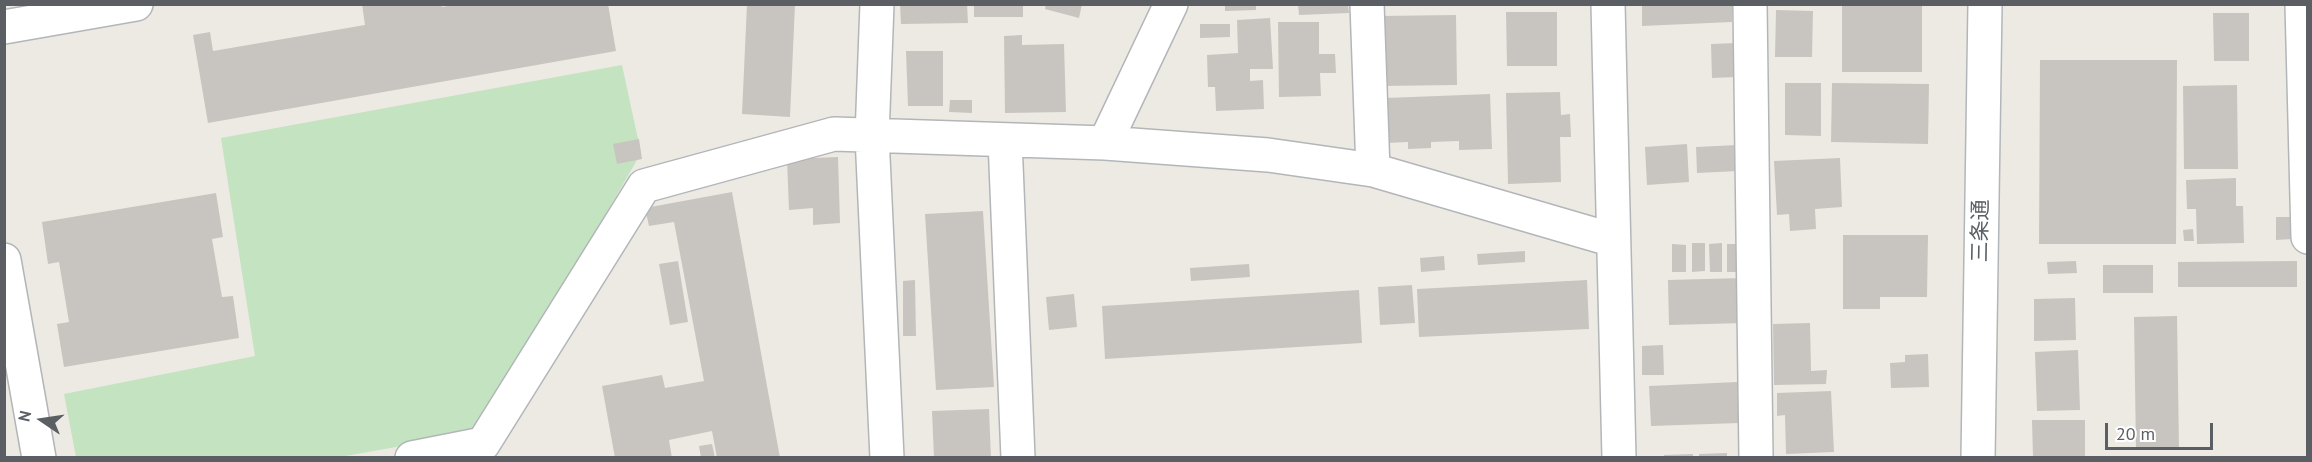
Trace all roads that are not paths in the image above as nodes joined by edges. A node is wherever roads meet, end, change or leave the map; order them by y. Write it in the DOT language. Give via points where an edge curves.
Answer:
graph roads {
  1 [pos="136,4"];
  2 [pos="877,4"];
  3 [pos="1171,4"];
  4 [pos="1367,4"];
  5 [pos="1608,4"];
  6 [pos="1750,4"];
  7 [pos="1985,4"];
  8 [pos="2304,21"];
  9 [pos="4,27"];
  10 [pos="872,136"];
  11 [pos="1005,140"];
  12 [pos="1105,143"];
  13 [pos="1373,170"];
  14 [pos="2307,237"];
  15 [pos="1613,240"];
  16 [pos="4,260"];
  17 [pos="39,458"];
  18 [pos="412,458"];
  19 [pos="887,458"];
  20 [pos="1018,458"];
  21 [pos="1618,458"];
  22 [pos="1756,458"];
  23 [pos="1978,458"];
  1 -- 9 [label="street"];
  2 -- 10 [label="street"];
  3 -- 12 [label="street"];
  4 -- 13 [label="street"];
  5 -- 15 [label="street"];
  6 -- 22 [label="street"];
  7 -- 23 [label="street, 三条通"];
  8 -- 14 [label="street"];
  10 -- 11 [label="street"];
  10 -- 18 [label="street" via="834,134 644,186 483,444"];
  10 -- 19 [label="street"];
  11 -- 12 [label="street"];
  11 -- 20 [label="street"];
  12 -- 13 [label="street" via="1268,155"];
  13 -- 15 [label="street"];
  15 -- 21 [label="street"];
  16 -- 17 [label="street"];
}
